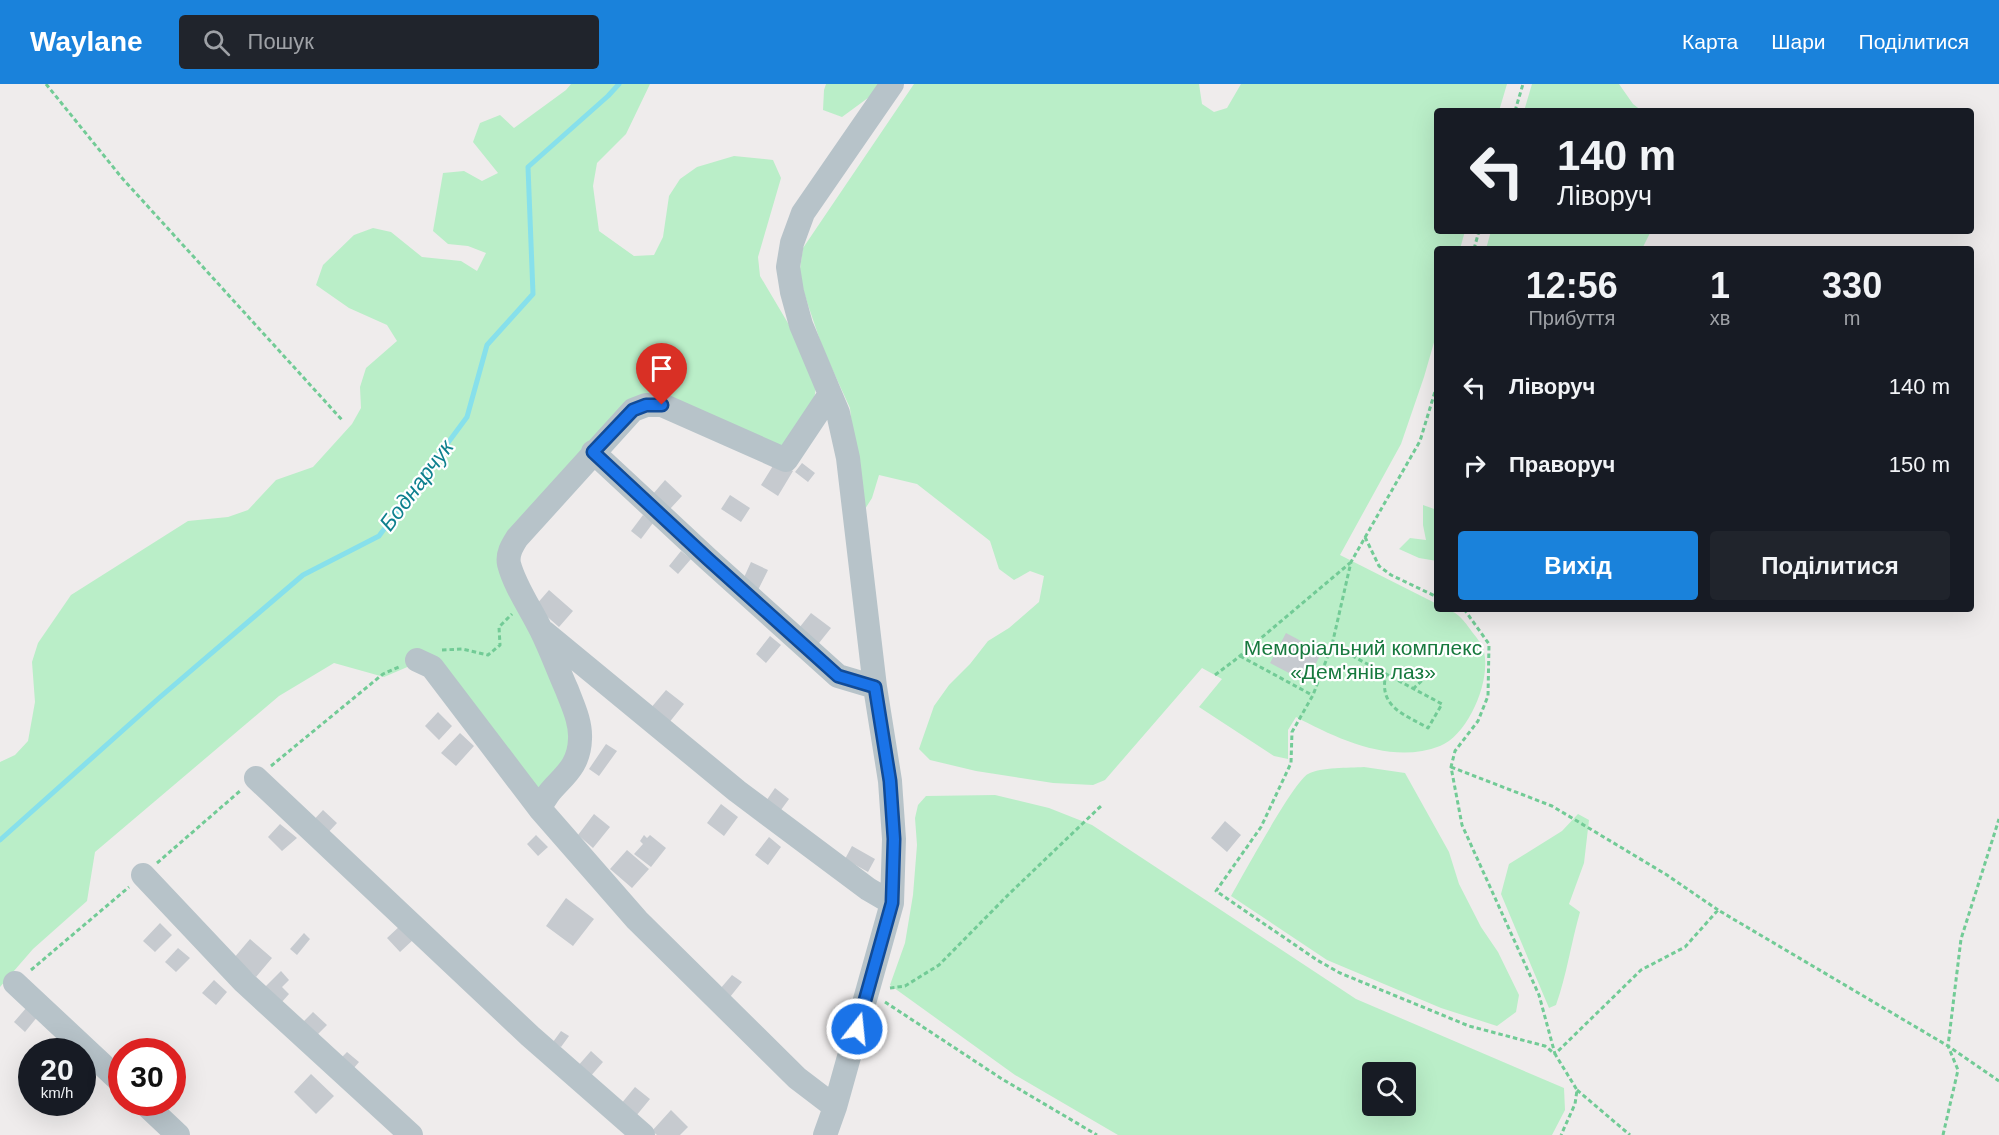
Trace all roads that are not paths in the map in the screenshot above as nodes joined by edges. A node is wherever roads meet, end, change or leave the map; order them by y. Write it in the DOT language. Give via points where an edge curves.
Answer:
graph roads {
  1 [pos="892,84"];
  2 [pos="831,394"];
  3 [pos="593,452"];
  4 [pos="541,630"];
  5 [pos="417,660"];
  6 [pos="875,687"];
  7 [pos="256,778"];
  8 [pos="540,809"];
  9 [pos="143,875"];
  10 [pos="892,903"];
  11 [pos="15,984"];
  12 [pos="108,1070"];
  13 [pos="835,1107"];
  14 [pos="158,1116"];
  15 [pos="178,1135"];
  16 [pos="411,1135"];
  17 [pos="643,1135"];
  18 [pos="825,1135"];
  1 -- 2 [label="street" via="803,213 792,243 788,267 792,292 801,325"];
  2 -- 3 [label="street" via="786,460 662,405 633,410"];
  2 -- 6 [label="street" via="848,458"];
  3 -- 4 [label="street" via="510,550 509,562"];
  3 -- 6 [label="street" via="838,676"];
  4 -- 8 [label="street" via="577,714 580,737 572,769"];
  4 -- 10 [label="street" via="737,791"];
  5 -- 8 [label="street" via="432,667"];
  6 -- 10 [label="street" via="890,781 894,839"];
  7 -- 17 [label="street" via="530,1036"];
  8 -- 13 [label="street" via="637,920 797,1078"];
  9 -- 16 [label="street" via="244,982"];
  10 -- 13 [label="street"];
  11 -- 12 [label="street"];
  13 -- 18 [label="street"];
  14 -- 15 [label="street"];
}
